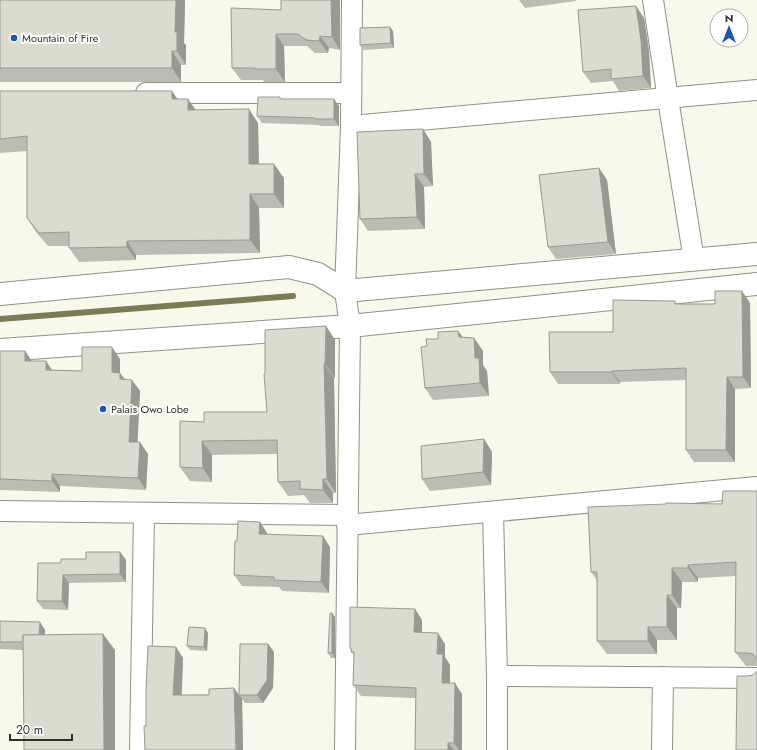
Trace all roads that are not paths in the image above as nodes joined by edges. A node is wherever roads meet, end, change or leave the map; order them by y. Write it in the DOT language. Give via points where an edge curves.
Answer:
graph roads {
  1 [pos="352,0"];
  2 [pos="653,0"];
  3 [pos="757,90"];
  4 [pos="128,93"];
  5 [pos="351,93"];
  6 [pos="668,98"];
  7 [pos="351,126"];
  8 [pos="757,254"];
  9 [pos="694,260"];
  10 [pos="757,284"];
  11 [pos="345,291"];
  12 [pos="0,294"];
  13 [pos="350,326"];
  14 [pos="0,350"];
  15 [pos="757,487"];
  16 [pos="0,511"];
  17 [pos="493,512"];
  18 [pos="144,513"];
  19 [pos="347,520"];
  20 [pos="496,676"];
  21 [pos="663,677"];
  22 [pos="757,678"];
  23 [pos="140,750"];
  24 [pos="345,750"];
  25 [pos="497,750"];
  26 [pos="662,750"];
  1 -- 5 [label="street"];
  2 -- 6 [label="street"];
  3 -- 6 [label="street"];
  4 -- 5 [label="street"];
  5 -- 7 [label="street"];
  6 -- 7 [label="street"];
  6 -- 9 [label="street"];
  7 -- 11 [label="street"];
  8 -- 9 [label="street"];
  9 -- 11 [label="street"];
  10 -- 13 [label="street"];
  11 -- 12 [label="street" via="318,274 289,267"];
  11 -- 13 [label="street"];
  13 -- 14 [label="street"];
  13 -- 19 [label="street"];
  15 -- 17 [label="street"];
  16 -- 18 [label="street"];
  17 -- 19 [label="street"];
  17 -- 20 [label="street"];
  18 -- 19 [label="street"];
  18 -- 23 [label="street"];
  19 -- 24 [label="street"];
  20 -- 21 [label="street"];
  20 -- 25 [label="street"];
  21 -- 22 [label="street"];
  21 -- 26 [label="street"];
}
